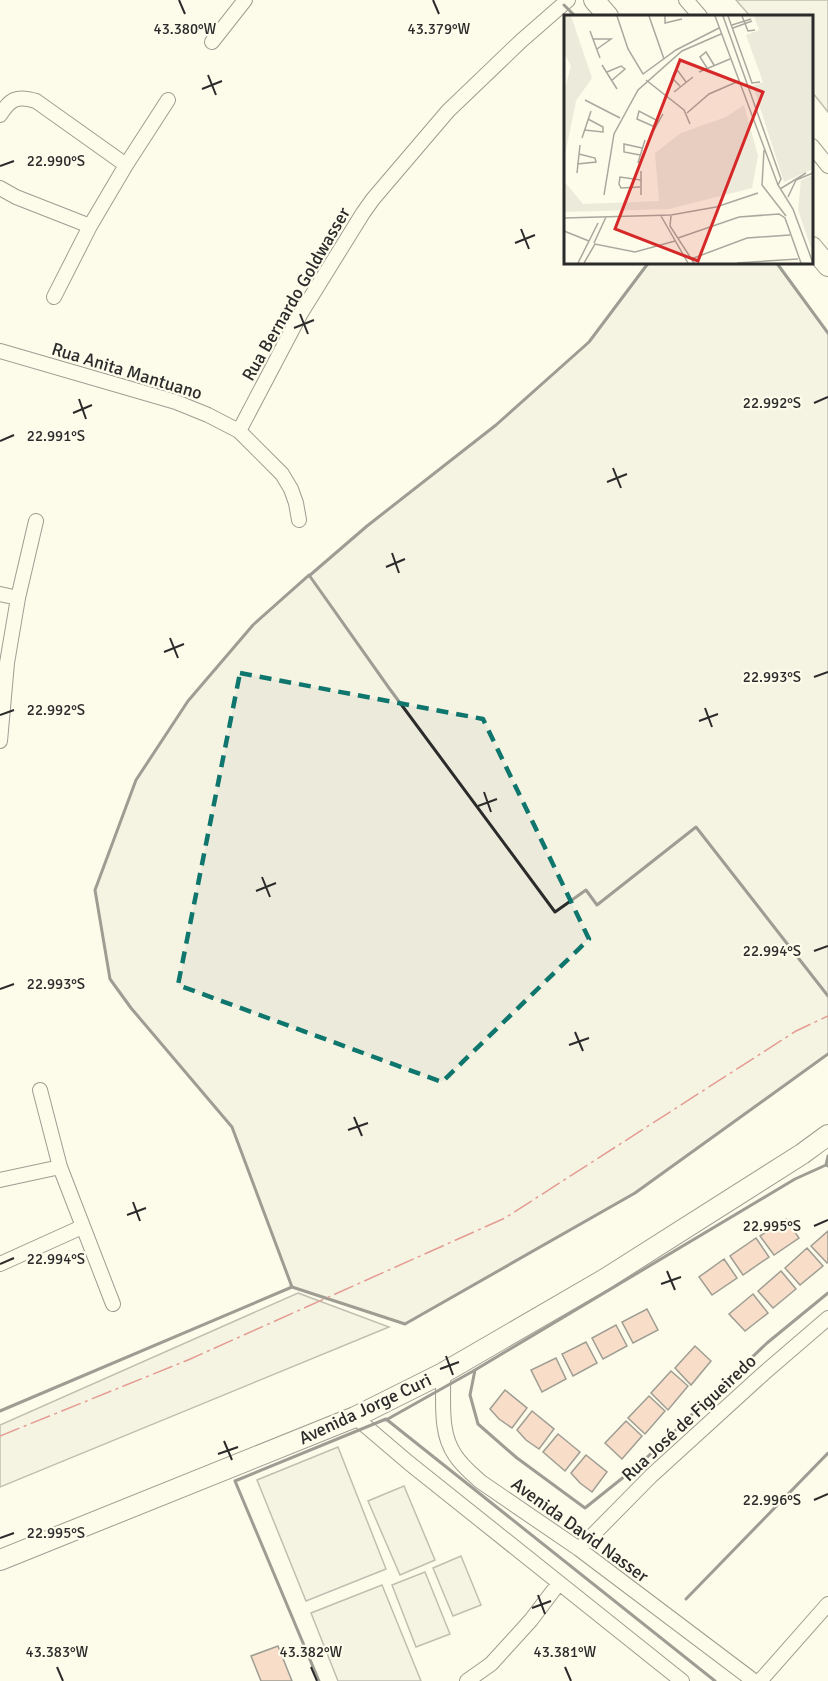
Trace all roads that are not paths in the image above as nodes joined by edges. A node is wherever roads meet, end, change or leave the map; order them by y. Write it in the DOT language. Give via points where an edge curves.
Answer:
graph roads {
  1 [pos="245,0"];
  2 [pos="568,0"];
  3 [pos="594,0"];
  4 [pos="686,0"];
  5 [pos="607,15"];
  6 [pos="699,15"];
  7 [pos="212,42"];
  8 [pos="168,100"];
  9 [pos="1,112"];
  10 [pos="813,147"];
  11 [pos="126,165"];
  12 [pos="828,166"];
  13 [pos="0,188"];
  14 [pos="90,226"];
  15 [pos="813,248"];
  16 [pos="828,266"];
  17 [pos="54,297"];
  18 [pos="0,351"];
  19 [pos="239,431"];
  20 [pos="299,520"];
  21 [pos="36,521"];
  22 [pos="0,594"];
  23 [pos="18,598"];
  24 [pos="3,663"];
  25 [pos="0,741"];
  26 [pos="40,1090"];
  27 [pos="828,1135"];
  28 [pos="60,1167"];
  29 [pos="0,1180"];
  30 [pos="82,1227"];
  31 [pos="0,1264"];
  32 [pos="113,1304"];
  33 [pos="828,1318"];
  34 [pos="443,1373"];
  35 [pos="354,1417"];
  36 [pos="579,1549"];
  37 [pos="0,1560"];
  38 [pos="559,1583"];
  39 [pos="828,1604"];
  40 [pos="467,1681"];
  41 [pos="682,1681"];
  42 [pos="754,1681"];
  43 [pos="760,1681"];
  1 -- 7 [label="street"];
  2 -- 19 [label="street, Rua Bernardo Goldwasser" via="448,111 373,199 302,313"];
  3 -- 5 [label="street"];
  4 -- 6 [label="street"];
  8 -- 11 [label="street"];
  9 -- 11 [label="street" via="17,98 36,101"];
  10 -- 12 [label="street"];
  11 -- 14 [label="street"];
  13 -- 14 [label="street"];
  14 -- 17 [label="street"];
  15 -- 16 [label="street"];
  18 -- 19 [label="street, Rua Anita Mantuano" via="176,402"];
  19 -- 20 [label="street, Rua Anita Mantuano" via="282,474 291,489"];
  21 -- 23 [label="street"];
  22 -- 23 [label="street"];
  23 -- 24 [label="street"];
  24 -- 25 [label="street"];
  26 -- 28 [label="street"];
  27 -- 34 [label="street, Avenida Jorge Curi" via="605,1279"];
  28 -- 29 [label="street"];
  28 -- 30 [label="street"];
  30 -- 31 [label="street"];
  30 -- 32 [label="street"];
  33 -- 36 [label="street, Rua José de Figueiredo" via="651,1476"];
  34 -- 35 [label="street, Avenida Jorge Curi"];
  34 -- 36 [label="street, Avenida David Nasser" via="445,1435 454,1455 481,1482"];
  35 -- 37 [label="street, Avenida Jorge Curi"];
  35 -- 38 [label="street"];
  36 -- 42 [label="street, Avenida David Nasser"];
  38 -- 40 [label="street" via="490,1664"];
  38 -- 41 [label="street"];
  39 -- 43 [label="street"];
}
